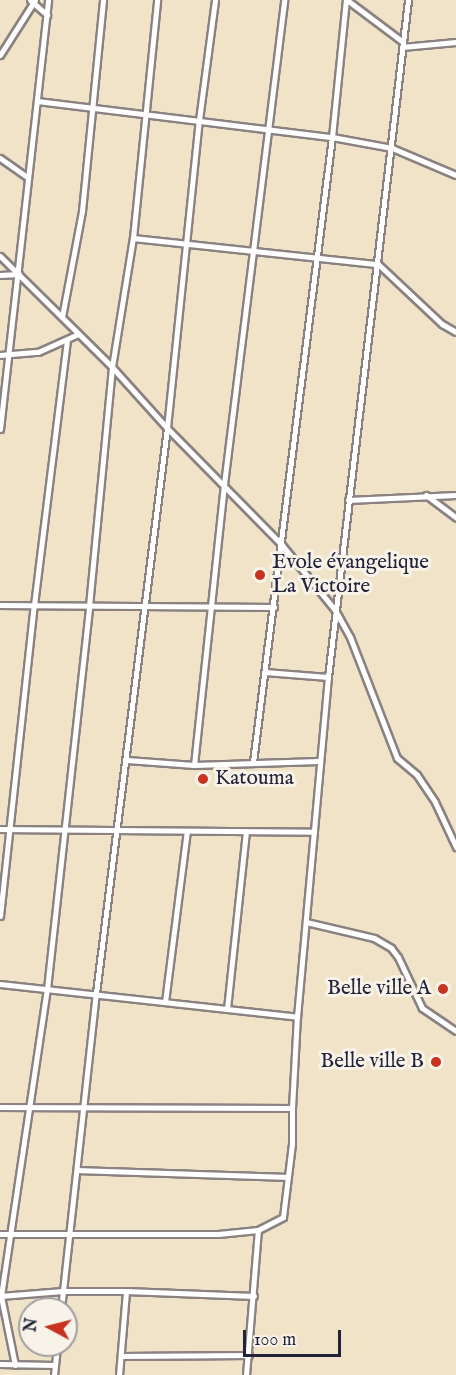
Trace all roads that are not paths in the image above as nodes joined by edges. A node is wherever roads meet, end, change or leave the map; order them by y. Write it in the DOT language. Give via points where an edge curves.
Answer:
graph roads {
  1 [pos="48,0"];
  2 [pos="103,0"];
  3 [pos="157,0"];
  4 [pos="215,0"];
  5 [pos="284,0"];
  6 [pos="346,0"];
  7 [pos="408,0"];
  8 [pos="33,1"];
  9 [pos="47,15"];
  10 [pos="456,42"];
  11 [pos="402,44"];
  12 [pos="0,55"];
  13 [pos="38,101"];
  14 [pos="93,108"];
  15 [pos="144,114"];
  16 [pos="199,120"];
  17 [pos="269,129"];
  18 [pos="332,136"];
  19 [pos="392,148"];
  20 [pos="0,158"];
  21 [pos="456,175"];
  22 [pos="27,177"];
  23 [pos="133,238"];
  24 [pos="187,243"];
  25 [pos="255,252"];
  26 [pos="0,256"];
  27 [pos="316,257"];
  28 [pos="378,264"];
  29 [pos="19,274"];
  30 [pos="0,275"];
  31 [pos="62,317"];
  32 [pos="456,332"];
  33 [pos="78,334"];
  34 [pos="67,341"];
  35 [pos="0,355"];
  36 [pos="9,355"];
  37 [pos="112,368"];
  38 [pos="1,416"];
  39 [pos="167,428"];
  40 [pos="0,429"];
  41 [pos="224,484"];
  42 [pos="426,495"];
  43 [pos="456,495"];
  44 [pos="348,500"];
  45 [pos="456,518"];
  46 [pos="282,545"];
  47 [pos="0,605"];
  48 [pos="34,605"];
  49 [pos="90,606"];
  50 [pos="145,606"];
  51 [pos="212,607"];
  52 [pos="274,608"];
  53 [pos="335,610"];
  54 [pos="265,672"];
  55 [pos="328,677"];
  56 [pos="127,760"];
  57 [pos="319,761"];
  58 [pos="253,762"];
  59 [pos="194,765"];
  60 [pos="0,829"];
  61 [pos="10,829"];
  62 [pos="64,829"];
  63 [pos="119,830"];
  64 [pos="187,831"];
  65 [pos="246,831"];
  66 [pos="314,832"];
  67 [pos="456,847"];
  68 [pos="0,916"];
  69 [pos="306,922"];
  70 [pos="0,984"];
  71 [pos="47,988"];
  72 [pos="96,993"];
  73 [pos="165,1002"];
  74 [pos="227,1009"];
  75 [pos="297,1017"];
  76 [pos="456,1031"];
  77 [pos="0,1107"];
  78 [pos="291,1108"];
  79 [pos="29,1109"];
  80 [pos="83,1109"];
  81 [pos="78,1170"];
  82 [pos="287,1178"];
  83 [pos="258,1230"];
  84 [pos="0,1234"];
  85 [pos="12,1234"];
  86 [pos="70,1234"];
  87 [pos="63,1291"];
  88 [pos="126,1291"];
  89 [pos="0,1296"];
  90 [pos="254,1296"];
  91 [pos="62,1297"];
  92 [pos="249,1355"];
  93 [pos="121,1356"];
  94 [pos="56,1357"];
  95 [pos="0,1364"];
  96 [pos="15,1365"];
  97 [pos="55,1365"];
  98 [pos="54,1375"];
  99 [pos="119,1375"];
  100 [pos="246,1375"];
  1 -- 9 [label="street"];
  2 -- 14 [label="street"];
  3 -- 15 [label="street"];
  4 -- 16 [label="street"];
  5 -- 17 [label="street"];
  6 -- 11 [label="street"];
  6 -- 18 [label="street"];
  7 -- 11 [label="street"];
  8 -- 9 [label="street"];
  8 -- 12 [label="street"];
  9 -- 13 [label="street"];
  10 -- 11 [label="street"];
  11 -- 19 [label="street"];
  13 -- 14 [label="street"];
  13 -- 22 [label="street"];
  14 -- 15 [label="street"];
  14 -- 31 [label="street" via="82,211"];
  15 -- 16 [label="street"];
  15 -- 23 [label="street"];
  16 -- 17 [label="street"];
  16 -- 24 [label="street"];
  17 -- 18 [label="street"];
  17 -- 25 [label="street"];
  18 -- 19 [label="street"];
  18 -- 27 [label="street"];
  19 -- 21 [label="street"];
  19 -- 28 [label="street"];
  20 -- 22 [label="street"];
  22 -- 29 [label="street"];
  23 -- 24 [label="street"];
  23 -- 37 [label="street"];
  24 -- 25 [label="street"];
  24 -- 39 [label="street"];
  25 -- 27 [label="street"];
  25 -- 41 [label="street"];
  26 -- 29 [label="street"];
  27 -- 28 [label="street"];
  27 -- 46 [label="street"];
  28 -- 32 [label="street" via="442,324"];
  28 -- 44 [label="street"];
  29 -- 30 [label="street"];
  29 -- 31 [label="street"];
  29 -- 36 [label="street"];
  31 -- 33 [label="street"];
  33 -- 34 [label="street"];
  33 -- 37 [label="street"];
  34 -- 36 [label="street" via="38,352"];
  34 -- 48 [label="street"];
  35 -- 36 [label="street"];
  36 -- 38 [label="street"];
  37 -- 39 [label="street"];
  37 -- 49 [label="street"];
  38 -- 40 [label="street"];
  39 -- 41 [label="street"];
  39 -- 50 [label="street"];
  41 -- 46 [label="street"];
  41 -- 51 [label="street"];
  42 -- 43 [label="street"];
  42 -- 44 [label="street"];
  42 -- 45 [label="street"];
  44 -- 53 [label="street"];
  46 -- 52 [label="street"];
  46 -- 53 [label="street"];
  47 -- 48 [label="street"];
  48 -- 49 [label="street"];
  48 -- 61 [label="street"];
  49 -- 50 [label="street"];
  49 -- 62 [label="street"];
  50 -- 51 [label="street"];
  50 -- 56 [label="street"];
  51 -- 52 [label="street"];
  51 -- 59 [label="street"];
  52 -- 54 [label="street"];
  53 -- 55 [label="street"];
  53 -- 67 [label="street" via="350,636 397,758 417,775 435,802"];
  54 -- 55 [label="street"];
  54 -- 58 [label="street"];
  55 -- 57 [label="street"];
  56 -- 59 [label="street"];
  56 -- 63 [label="street"];
  57 -- 58 [label="street"];
  57 -- 66 [label="street"];
  58 -- 59 [label="street"];
  60 -- 61 [label="street"];
  61 -- 62 [label="street"];
  61 -- 68 [label="street"];
  62 -- 63 [label="street"];
  62 -- 71 [label="street"];
  63 -- 64 [label="street"];
  63 -- 72 [label="street"];
  64 -- 65 [label="street"];
  64 -- 73 [label="street"];
  65 -- 66 [label="street"];
  65 -- 74 [label="street"];
  66 -- 69 [label="street"];
  69 -- 75 [label="street"];
  69 -- 76 [label="street" via="374,938 391,948 422,1008"];
  70 -- 71 [label="street"];
  71 -- 72 [label="street"];
  71 -- 79 [label="street"];
  72 -- 73 [label="street"];
  72 -- 80 [label="street"];
  73 -- 74 [label="street"];
  74 -- 75 [label="street"];
  75 -- 78 [label="street"];
  77 -- 79 [label="street"];
  78 -- 80 [label="street"];
  78 -- 82 [label="street" via="292,1144"];
  79 -- 80 [label="street"];
  79 -- 85 [label="street"];
  80 -- 81 [label="street"];
  81 -- 82 [label="street"];
  81 -- 86 [label="street"];
  82 -- 83 [label="street" via="284,1217"];
  83 -- 86 [label="street" via="218,1234"];
  83 -- 90 [label="street"];
  84 -- 85 [label="street"];
  85 -- 86 [label="street"];
  85 -- 89 [label="street"];
  86 -- 87 [label="street"];
  87 -- 88 [label="street"];
  87 -- 89 [label="street"];
  87 -- 91 [label="street"];
  88 -- 90 [label="street"];
  88 -- 93 [label="street"];
  89 -- 96 [label="street"];
  90 -- 92 [label="street"];
  92 -- 93 [label="street"];
  92 -- 100 [label="street"];
  93 -- 99 [label="street"];
  94 -- 97 [label="street"];
  95 -- 96 [label="street"];
  96 -- 97 [label="street"];
  97 -- 98 [label="street"];
}
